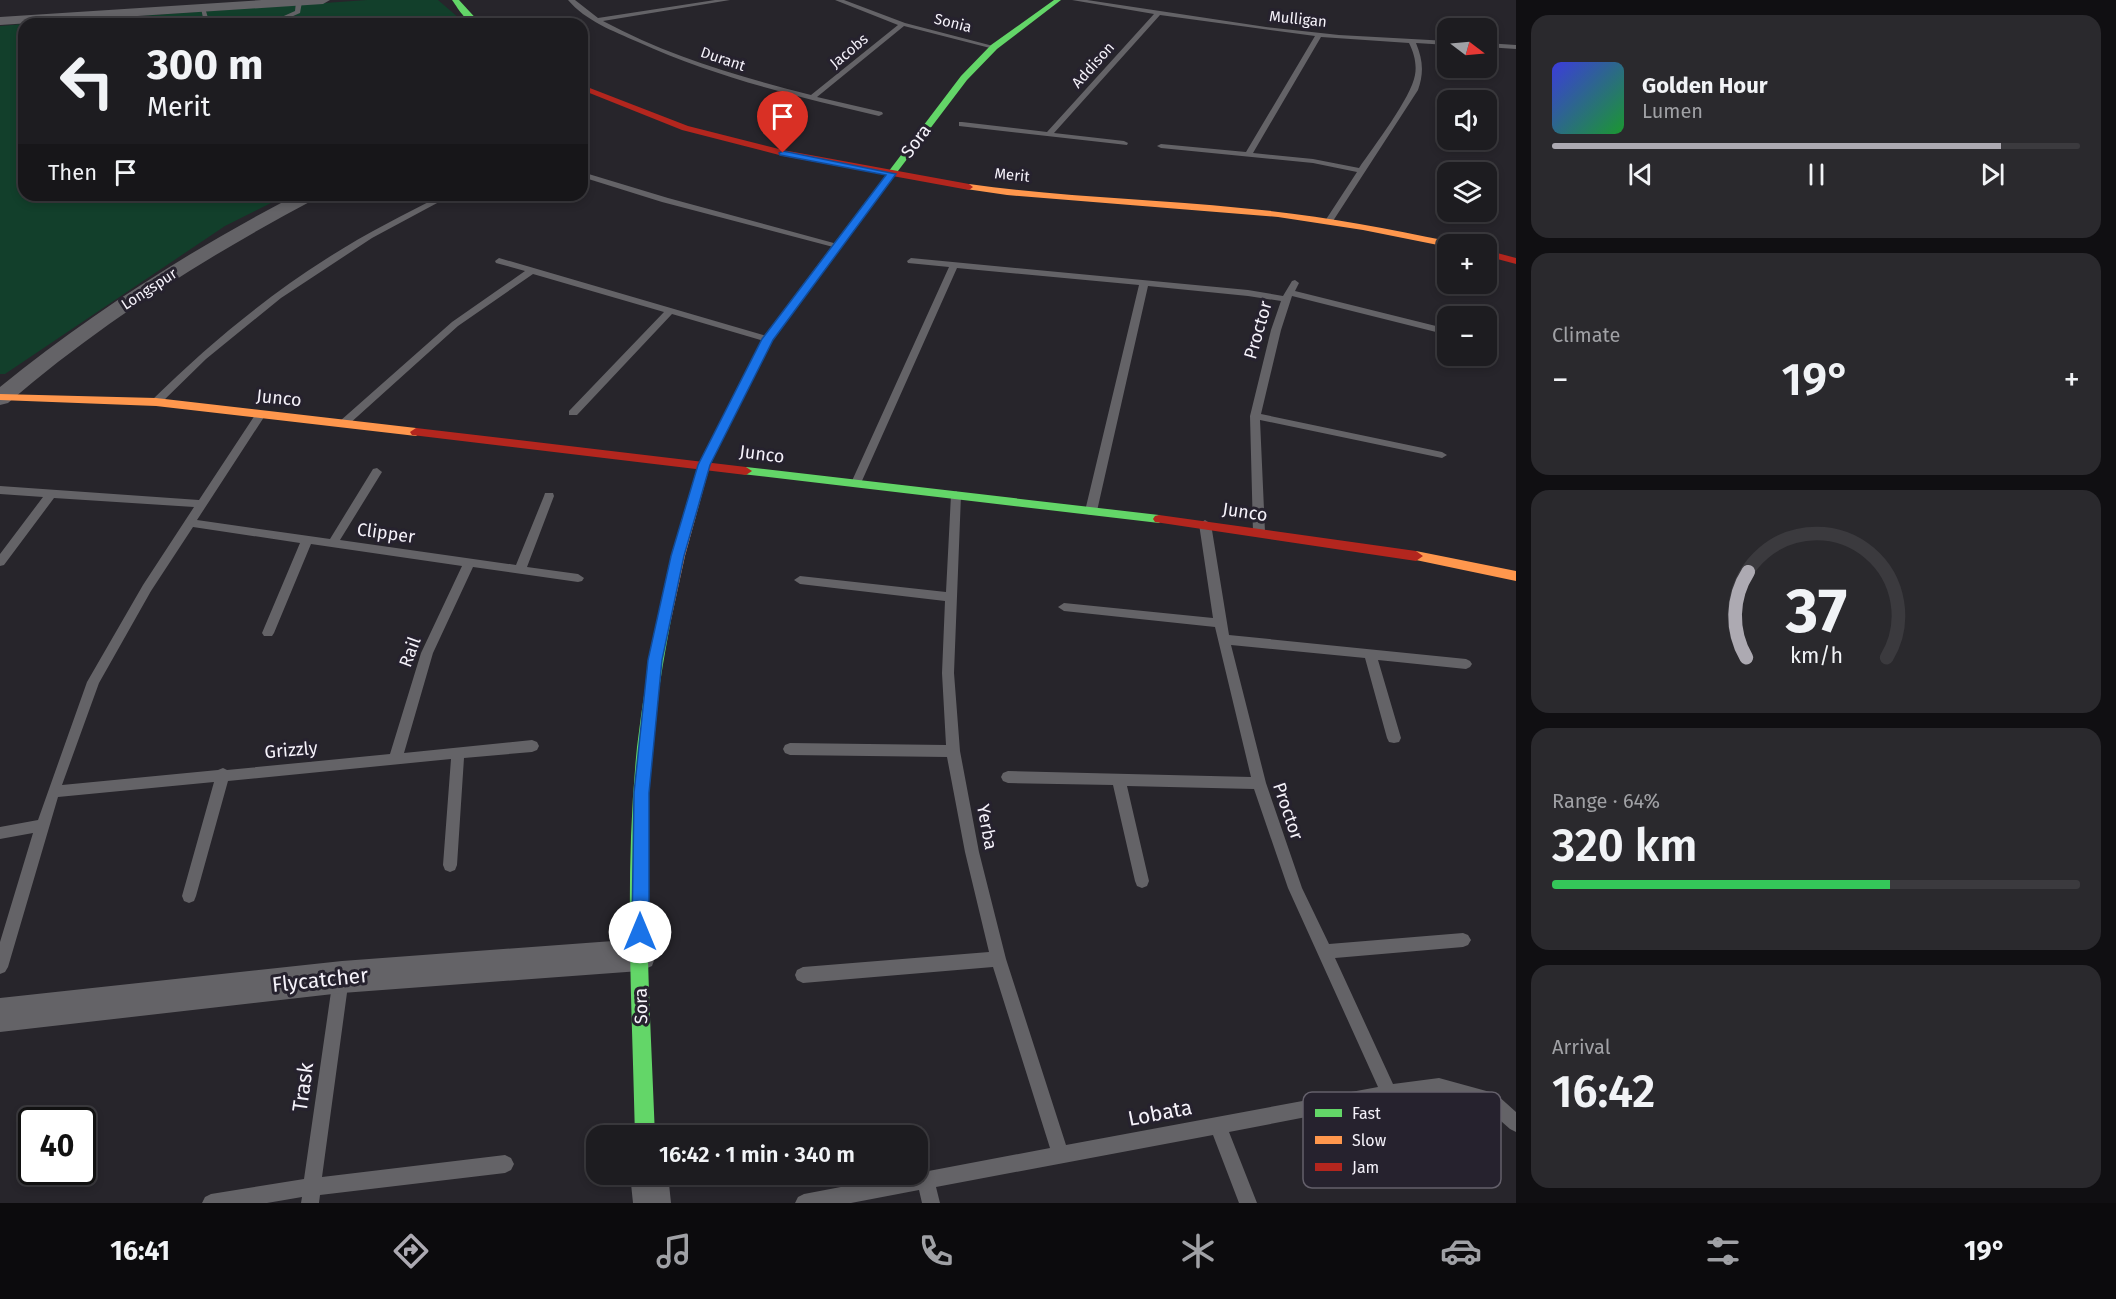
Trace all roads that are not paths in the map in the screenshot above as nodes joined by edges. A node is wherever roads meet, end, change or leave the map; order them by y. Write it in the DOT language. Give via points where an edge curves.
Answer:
graph roads {
  1 [pos="323,0"];
  2 [pos="455,0"];
  3 [pos="571,0"];
  4 [pos="727,0"];
  5 [pos="838,0"];
  6 [pos="1058,0"];
  7 [pos="1075,0"];
  8 [pos="299,2"];
  9 [pos="204,9"];
  10 [pos="1157,14"];
  11 [pos="51,18"];
  12 [pos="205,18"];
  13 [pos="284,18"];
  14 [pos="469,18"];
  15 [pos="18,20"];
  16 [pos="596,20"];
  17 [pos="0,21"];
  18 [pos="903,24"];
  19 [pos="1319,35"];
  20 [pos="1412,41"];
  21 [pos="1437,42"];
  22 [pos="1497,46"];
  23 [pos="994,47"];
  24 [pos="1516,47"];
  25 [pos="588,89"];
  26 [pos="812,98"];
  27 [pos="879,114"];
  28 [pos="962,124"];
  29 [pos="1049,134"];
  30 [pos="1124,143"];
  31 [pos="1161,146"];
  32 [pos="1248,155"];
  33 [pos="1362,171"];
  34 [pos="892,174"];
  35 [pos="588,176"];
  36 [pos="297,201"];
  37 [pos="437,201"];
  38 [pos="1329,221"];
  39 [pos="1437,242"];
  40 [pos="837,245"];
  41 [pos="1497,256"];
  42 [pos="499,261"];
  43 [pos="911,261"];
  44 [pos="1516,261"];
  45 [pos="954,265"];
  46 [pos="531,271"];
  47 [pos="1144,283"];
  48 [pos="1290,291"];
  49 [pos="670,311"];
  50 [pos="1437,329"];
  51 [pos="768,339"];
  52 [pos="0,398"];
  53 [pos="156,402"];
  54 [pos="573,412"];
  55 [pos="261,414"];
  56 [pos="1254,416"];
  57 [pos="344,423"];
  58 [pos="1442,455"];
  59 [pos="704,465"];
  60 [pos="377,472"];
  61 [pos="856,483"];
  62 [pos="0,490"];
  63 [pos="52,493"];
  64 [pos="956,495"];
  65 [pos="549,496"];
  66 [pos="201,504"];
  67 [pos="1091,511"];
  68 [pos="189,523"];
  69 [pos="1205,524"];
  70 [pos="1258,532"];
  71 [pos="307,540"];
  72 [pos="333,543"];
  73 [pos="0,562"];
  74 [pos="469,563"];
  75 [pos="520,570"];
  76 [pos="1516,576"];
  77 [pos="578,578"];
  78 [pos="800,580"];
  79 [pos="950,597"];
  80 [pos="1064,607"];
  81 [pos="1220,623"];
  82 [pos="268,633"];
  83 [pos="1223,639"];
  84 [pos="1370,654"];
  85 [pos="1466,664"];
  86 [pos="1394,738"];
  87 [pos="532,746"];
  88 [pos="790,749"];
  89 [pos="953,751"];
  90 [pos="458,752"];
  91 [pos="396,758"];
  92 [pos="223,774"];
  93 [pos="1008,777"];
  94 [pos="1119,780"];
  95 [pos="1259,783"];
  96 [pos="53,792"];
  97 [pos="43,825"];
  98 [pos="0,833"];
  99 [pos="450,865"];
  100 [pos="1142,881"];
  101 [pos="189,896"];
  102 [pos="1463,940"];
  103 [pos="1325,952"];
  104 [pos="640,955"];
  105 [pos="998,959"];
  106 [pos="0,967"];
  107 [pos="803,975"];
  108 [pos="342,977"];
  109 [pos="0,1016"];
  110 [pos="1389,1092"];
  111 [pos="1396,1092"];
  112 [pos="1461,1092"];
  113 [pos="1303,1109"];
  114 [pos="1501,1110"];
  115 [pos="1516,1123"];
  116 [pos="645,1125"];
  117 [pos="1218,1125"];
  118 [pos="1061,1155"];
  119 [pos="505,1164"];
  120 [pos="928,1180"];
  121 [pos="650,1185"];
  122 [pos="899,1185"];
  123 [pos="927,1185"];
  124 [pos="311,1195"];
  125 [pos="211,1203"];
  126 [pos="652,1203"];
  127 [pos="804,1203"];
  128 [pos="931,1203"];
  129 [pos="1248,1203"];
  1 -- 8 [label="street"];
  2 -- 14 [label="street"];
  3 -- 16 [label="lane, Durant"];
  4 -- 16 [label="lane"];
  5 -- 18 [label="lane, Sonia"];
  6 -- 23 [label="street, Sora"];
  7 -- 10 [label="lane, Mulligan"];
  8 -- 9 [label="street"];
  8 -- 13 [label="lane" via="298,12"];
  9 -- 11 [label="street"];
  9 -- 12 [label="lane"];
  10 -- 19 [label="lane, Mulligan"];
  10 -- 29 [label="lane, Addison"];
  15 -- 17 [label="street"];
  16 -- 26 [label="lane, Durant" via="688,61 744,81"];
  18 -- 23 [label="lane, Sonia"];
  18 -- 26 [label="lane, Jacobs"];
  19 -- 20 [label="lane, Mulligan"];
  19 -- 32 [label="lane"];
  20 -- 21 [label="lane, Mulligan"];
  20 -- 33 [label="lane" via="1420,61 1414,90"];
  22 -- 24 [label="lane"];
  23 -- 34 [label="street, Sora" via="964,78"];
  25 -- 34 [label="street, Merit" via="685,128 783,153"];
  26 -- 27 [label="lane, Durant"];
  28 -- 29 [label="lane"];
  29 -- 30 [label="lane"];
  31 -- 32 [label="lane"];
  32 -- 33 [label="lane" via="1313,161"];
  33 -- 38 [label="lane"];
  34 -- 38 [label="street, Merit" via="989,190"];
  34 -- 40 [label="street, Sora"];
  35 -- 40 [label="lane"];
  36 -- 52 [label="street, Longspur" via="155,283 62,348"];
  37 -- 53 [label="lane" via="358,243 275,297 195,362"];
  38 -- 39 [label="street, Merit"];
  40 -- 51 [label="street, Sora"];
  41 -- 44 [label="street"];
  42 -- 46 [label="lane"];
  43 -- 45 [label="lane"];
  45 -- 47 [label="lane"];
  45 -- 61 [label="lane"];
  46 -- 49 [label="lane"];
  46 -- 57 [label="lane" via="455,324"];
  47 -- 48 [label="lane"];
  47 -- 67 [label="lane"];
  48 -- 50 [label="lane"];
  48 -- 56 [label="lane, Proctor"];
  49 -- 51 [label="lane"];
  49 -- 54 [label="lane"];
  51 -- 59 [label="street, Sora"];
  52 -- 53 [label="street, Junco"];
  53 -- 55 [label="street, Junco"];
  55 -- 57 [label="street, Junco"];
  55 -- 66 [label="lane"];
  56 -- 58 [label="lane"];
  56 -- 70 [label="lane, Proctor"];
  57 -- 59 [label="street, Junco"];
  59 -- 61 [label="street, Junco"];
  59 -- 104 [label="street, Sora" via="678,556 655,660 641,793"];
  60 -- 72 [label="lane"];
  61 -- 64 [label="street, Junco"];
  62 -- 63 [label="lane"];
  63 -- 66 [label="lane"];
  63 -- 73 [label="lane"];
  64 -- 67 [label="street, Junco"];
  64 -- 79 [label="lane, Yerba"];
  65 -- 75 [label="lane"];
  66 -- 68 [label="lane"];
  67 -- 69 [label="street, Junco"];
  68 -- 71 [label="lane, Clipper"];
  68 -- 96 [label="lane" via="93,682"];
  69 -- 70 [label="street, Junco"];
  69 -- 81 [label="lane, Proctor"];
  70 -- 76 [label="street, Junco"];
  71 -- 72 [label="lane, Clipper"];
  71 -- 82 [label="lane"];
  72 -- 74 [label="lane, Clipper"];
  74 -- 75 [label="lane, Clipper"];
  74 -- 91 [label="lane, Rail" via="427,653"];
  75 -- 77 [label="lane, Clipper"];
  78 -- 79 [label="lane"];
  79 -- 89 [label="lane, Yerba" via="948,673"];
  80 -- 81 [label="lane"];
  81 -- 83 [label="lane, Proctor"];
  83 -- 84 [label="lane"];
  83 -- 95 [label="lane, Proctor"];
  84 -- 85 [label="lane"];
  84 -- 86 [label="lane"];
  87 -- 90 [label="lane, Grizzly"];
  88 -- 89 [label="lane"];
  89 -- 105 [label="lane, Yerba"];
  90 -- 91 [label="lane, Grizzly"];
  90 -- 99 [label="lane"];
  91 -- 92 [label="lane, Grizzly"];
  92 -- 96 [label="lane, Grizzly"];
  92 -- 101 [label="lane"];
  93 -- 94 [label="lane"];
  94 -- 95 [label="lane"];
  94 -- 100 [label="lane"];
  95 -- 103 [label="lane, Proctor" via="1295,888"];
  96 -- 97 [label="lane"];
  97 -- 98 [label="lane"];
  97 -- 106 [label="lane"];
  102 -- 103 [label="lane"];
  103 -- 110 [label="lane, Proctor"];
  104 -- 108 [label="street, Flycatcher"];
  104 -- 116 [label="street, Sora"];
  105 -- 107 [label="lane"];
  105 -- 118 [label="lane, Yerba"];
  108 -- 109 [label="street, Flycatcher"];
  108 -- 124 [label="lane, Trask"];
  111 -- 112 [label="lane, Lobata" via="1439,1086"];
  113 -- 117 [label="lane, Lobata"];
  114 -- 115 [label="lane, Lobata"];
  117 -- 118 [label="lane, Lobata"];
  117 -- 129 [label="lane"];
  118 -- 120 [label="lane, Lobata"];
  119 -- 124 [label="lane"];
  121 -- 126 [label="street"];
  122 -- 127 [label="lane, Lobata"];
  123 -- 128 [label="lane"];
  124 -- 125 [label="lane"];
}
